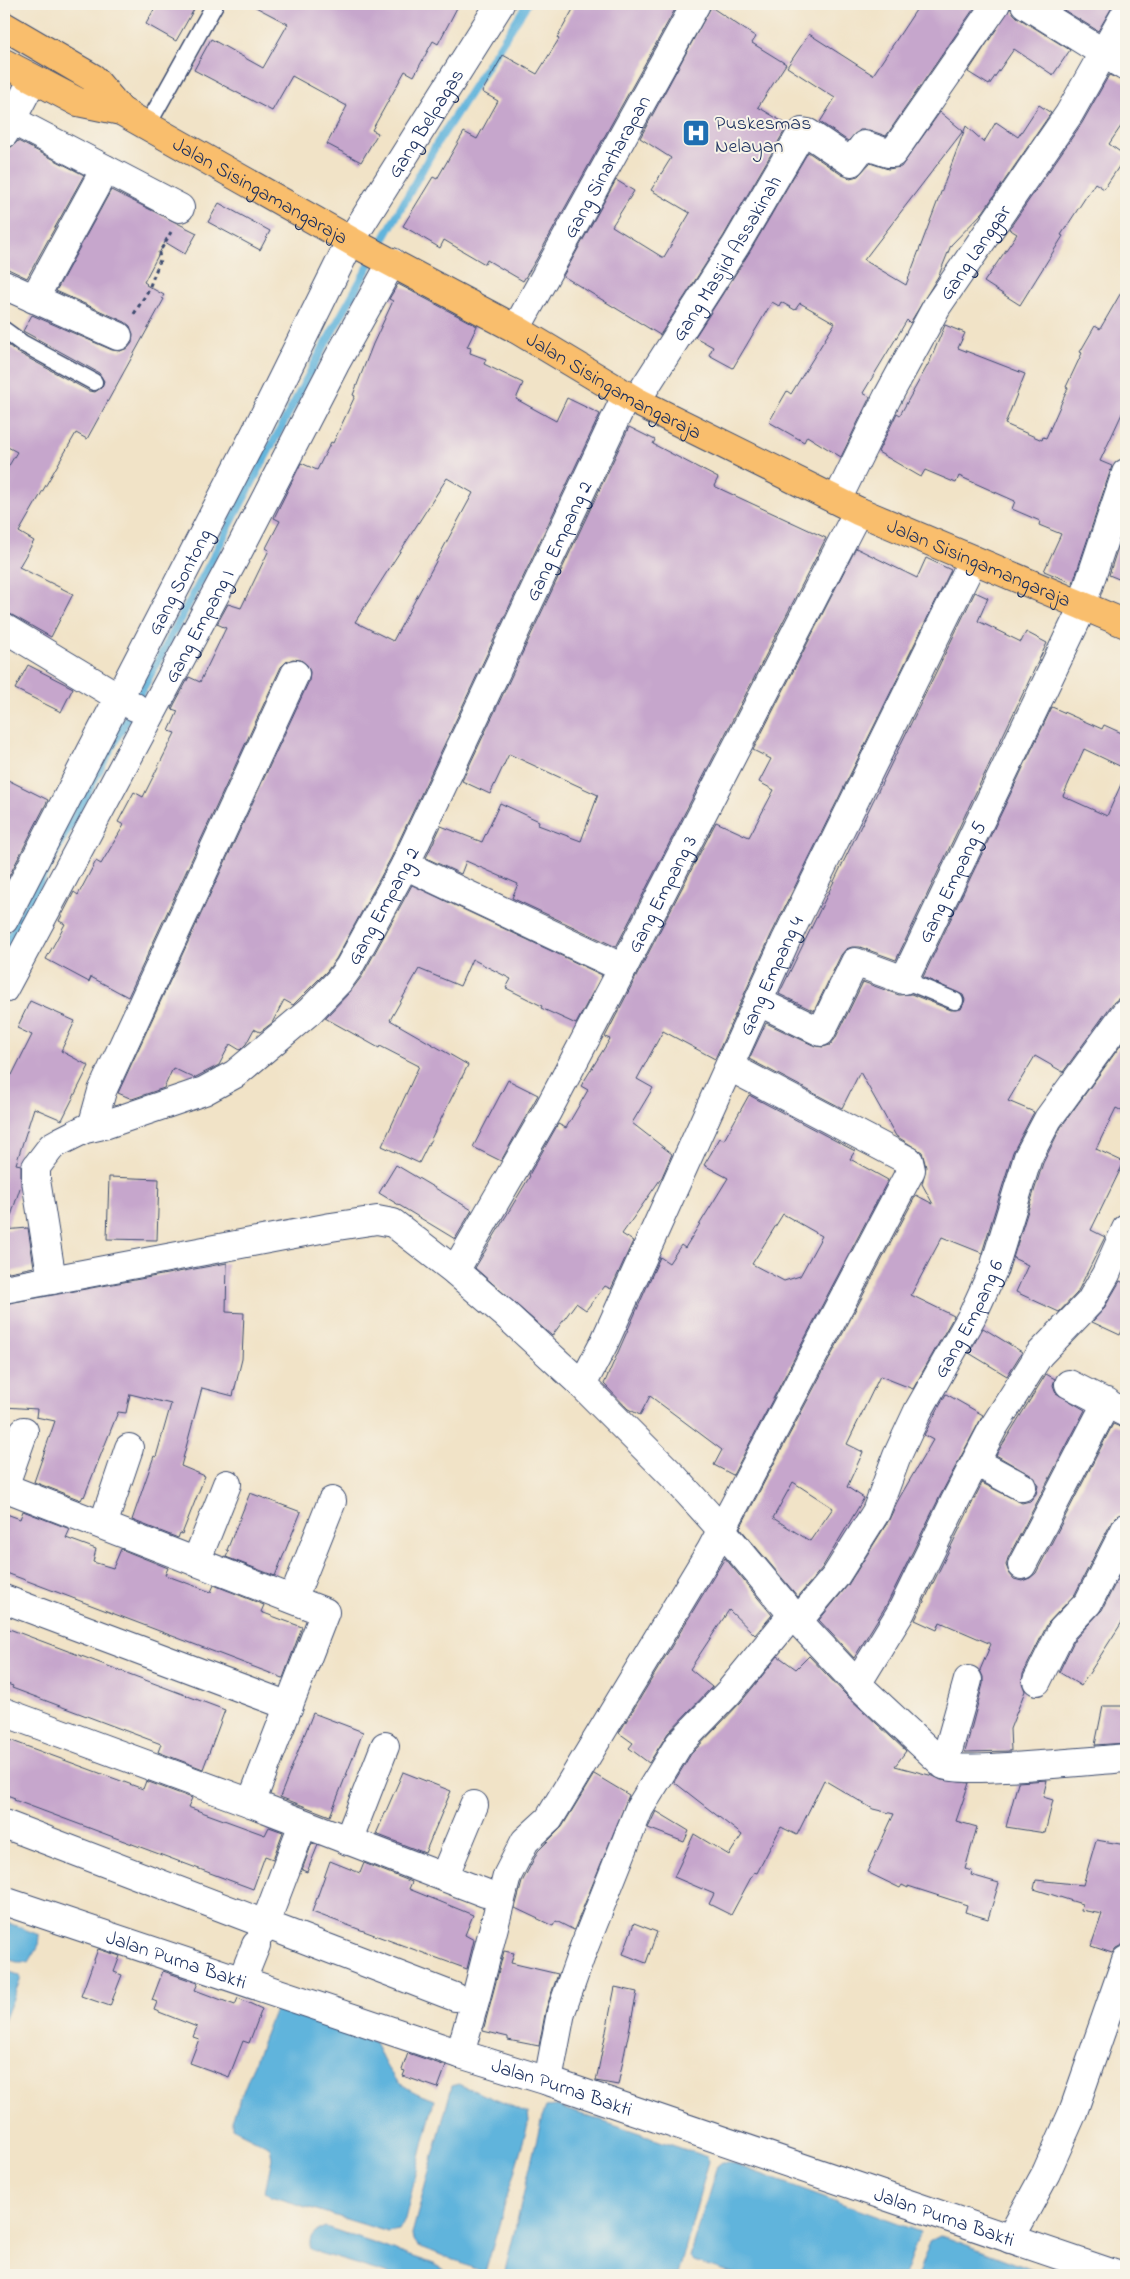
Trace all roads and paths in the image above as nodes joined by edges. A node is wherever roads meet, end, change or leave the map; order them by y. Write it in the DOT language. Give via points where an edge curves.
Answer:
graph roads {
  1 [pos="215,4"];
  2 [pos="500,4"];
  3 [pos="696,4"];
  4 [pos="996,4"];
  5 [pos="1025,4"];
  6 [pos="1126,13"];
  7 [pos="4,26"];
  8 [pos="1103,53"];
  9 [pos="4,63"];
  10 [pos="1126,67"];
  11 [pos="33,79"];
  12 [pos="121,111"];
  13 [pos="6,123"];
  14 [pos="147,126"];
  15 [pos="105,169"];
  16 [pos="180,208"];
  17 [pos="356,243"];
  18 [pos="388,260"];
  19 [pos="4,286"];
  20 [pos="34,299"];
  21 [pos="516,329"];
  22 [pos="4,330"];
  23 [pos="118,336"];
  24 [pos="94,382"];
  25 [pos="631,398"];
  26 [pos="1126,473"];
  27 [pos="848,505"];
  28 [pos="971,564"];
  29 [pos="1083,604"];
  30 [pos="1126,624"];
  31 [pos="4,628"];
  32 [pos="296,674"];
  33 [pos="135,707"];
  34 [pos="405,864"];
  35 [pos="15,915"];
  36 [pos="624,968"];
  37 [pos="904,980"];
  38 [pos="4,988"];
  39 [pos="955,1001"];
  40 [pos="759,1002"];
  41 [pos="1126,1012"];
  42 [pos="730,1067"];
  43 [pos="92,1127"];
  44 [pos="1126,1229"];
  45 [pos="455,1271"];
  46 [pos="52,1280"];
  47 [pos="4,1289"];
  48 [pos="1069,1384"];
  49 [pos="582,1385"];
  50 [pos="1117,1407"];
  51 [pos="24,1431"];
  52 [pos="129,1448"];
  53 [pos="976,1462"];
  54 [pos="227,1484"];
  55 [pos="4,1487"];
  56 [pos="1022,1487"];
  57 [pos="332,1501"];
  58 [pos="103,1525"];
  59 [pos="1126,1528"];
  60 [pos="721,1529"];
  61 [pos="196,1562"];
  62 [pos="1022,1565"];
  63 [pos="4,1599"];
  64 [pos="293,1599"];
  65 [pos="795,1618"];
  66 [pos="968,1680"];
  67 [pos="1036,1681"];
  68 [pos="857,1684"];
  69 [pos="289,1706"];
  70 [pos="4,1712"];
  71 [pos="384,1746"];
  72 [pos="1126,1758"];
  73 [pos="944,1764"];
  74 [pos="251,1803"];
  75 [pos="474,1805"];
  76 [pos="4,1824"];
  77 [pos="303,1824"];
  78 [pos="348,1841"];
  79 [pos="444,1877"];
  80 [pos="485,1893"];
  81 [pos="4,1901"];
  82 [pos="261,1934"];
  83 [pos="1126,1960"];
  84 [pos="242,1980"];
  85 [pos="456,1997"];
  86 [pos="460,2054"];
  87 [pos="548,2081"];
  88 [pos="1010,2239"];
  89 [pos="1117,2275"];
  1 -- 14 [label="lane"];
  2 -- 17 [label="street, Gang Belpagas"];
  3 -- 21 [label="street, Gang Sinarharapan"];
  4 -- 25 [label="street, Gang Masjid Assakinah" via="893,153 864,144 851,162 802,132 736,245"];
  5 -- 8 [label="street"];
  6 -- 8 [label="street, Gang Langgar"];
  7 -- 12 [label="highway, Jalan Sisingamangaraja" via="93,78"];
  8 -- 10 [label="street"];
  8 -- 27 [label="street, Gang Langgar" via="1069,114 937,306 887,398"];
  9 -- 11 [label="highway, Jalan Sisingamangaraja"];
  11 -- 12 [label="highway, Jalan Sisingamangaraja" via="78,102"];
  11 -- 13 [label="street"];
  12 -- 14 [label="highway, Jalan Sisingamangaraja"];
  13 -- 15 [label="street"];
  14 -- 17 [label="highway, Jalan Sisingamangaraja"];
  15 -- 16 [label="street"];
  15 -- 20 [label="street"];
  16 -- 23 [label="path" via="180,215 159,253 160,260 148,291"];
  17 -- 18 [label="highway, Jalan Sisingamangaraja"];
  17 -- 33 [label="street, Gang Sontong"];
  18 -- 21 [label="highway, Jalan Sisingamangaraja"];
  18 -- 33 [label="street, Gang Empang I" via="335,364"];
  19 -- 20 [label="street"];
  20 -- 23 [label="street"];
  21 -- 25 [label="highway, Jalan Sisingamangaraja"];
  22 -- 24 [label="lane"];
  25 -- 27 [label="highway, Jalan Sisingamangaraja"];
  25 -- 34 [label="street, Gang Empang 2"];
  26 -- 29 [label="street, Gang Empang 5"];
  27 -- 28 [label="highway, Jalan Sisingamangaraja"];
  27 -- 36 [label="street, Gang Empang 3"];
  28 -- 29 [label="highway, Jalan Sisingamangaraja"];
  28 -- 40 [label="street, Gang Empang 4"];
  29 -- 30 [label="highway, Jalan Sisingamangaraja"];
  29 -- 37 [label="street, Gang Empang 5"];
  31 -- 33 [label="street"];
  32 -- 43 [label="street" via="102,1091"];
  33 -- 35 [label="street, Gang Empang I"];
  34 -- 36 [label="street"];
  34 -- 43 [label="street, Gang Empang 2" via="339,981 258,1056 235,1074 204,1091"];
  35 -- 38 [label="street, Gang Empang I"];
  36 -- 45 [label="street, Gang Empang 3" via="547,1112"];
  37 -- 39 [label="lane"];
  37 -- 40 [label="street" via="855,962 821,1032"];
  40 -- 42 [label="street, Gang Empang 4"];
  41 -- 65 [label="street, Gang Empang 6" via="1048,1119 1028,1157 994,1268 972,1316 918,1412 876,1512 836,1577"];
  42 -- 49 [label="street, Gang Empang 4"];
  42 -- 60 [label="street" via="909,1161 912,1167"];
  43 -- 46 [label="street, Gang Empang 2" via="52,1146 36,1167"];
  44 -- 53 [label="street" via="1090,1302 1039,1355 993,1428"];
  45 -- 46 [label="street" via="393,1223 377,1220"];
  45 -- 49 [label="street"];
  46 -- 47 [label="street"];
  48 -- 50 [label="street"];
  49 -- 60 [label="street"];
  50 -- 62 [label="street"];
  51 -- 55 [label="street"];
  52 -- 58 [label="street"];
  53 -- 56 [label="street"];
  53 -- 68 [label="street" via="901,1612"];
  54 -- 61 [label="street"];
  55 -- 58 [label="street"];
  57 -- 64 [label="street"];
  58 -- 61 [label="street"];
  59 -- 67 [label="street" via="1088,1603 1062,1630"];
  60 -- 65 [label="street"];
  60 -- 86 [label="street" via="712,1550 549,1819 525,1841 507,1876"];
  61 -- 64 [label="street"];
  63 -- 69 [label="street"];
  64 -- 69 [label="street" via="325,1612"];
  65 -- 68 [label="street"];
  65 -- 87 [label="street, Gang Empang 6" via="679,1744 639,1809 561,2012"];
  66 -- 73 [label="street"];
  68 -- 73 [label="street"];
  69 -- 74 [label="street"];
  70 -- 74 [label="street"];
  71 -- 78 [label="street"];
  72 -- 73 [label="street" via="975,1768 949,1768"];
  74 -- 77 [label="street"];
  75 -- 79 [label="street"];
  76 -- 82 [label="street"];
  77 -- 78 [label="street"];
  77 -- 82 [label="street"];
  78 -- 79 [label="street"];
  79 -- 80 [label="street"];
  81 -- 84 [label="street, Jalan Purna Bakti"];
  82 -- 84 [label="street"];
  82 -- 85 [label="street"];
  83 -- 88 [label="street" via="1073,2112 1046,2173"];
  84 -- 86 [label="street, Jalan Purna Bakti"];
  86 -- 87 [label="street, Jalan Purna Bakti"];
  87 -- 88 [label="street, Jalan Purna Bakti"];
  88 -- 89 [label="street, Jalan Purna Bakti"];
}
